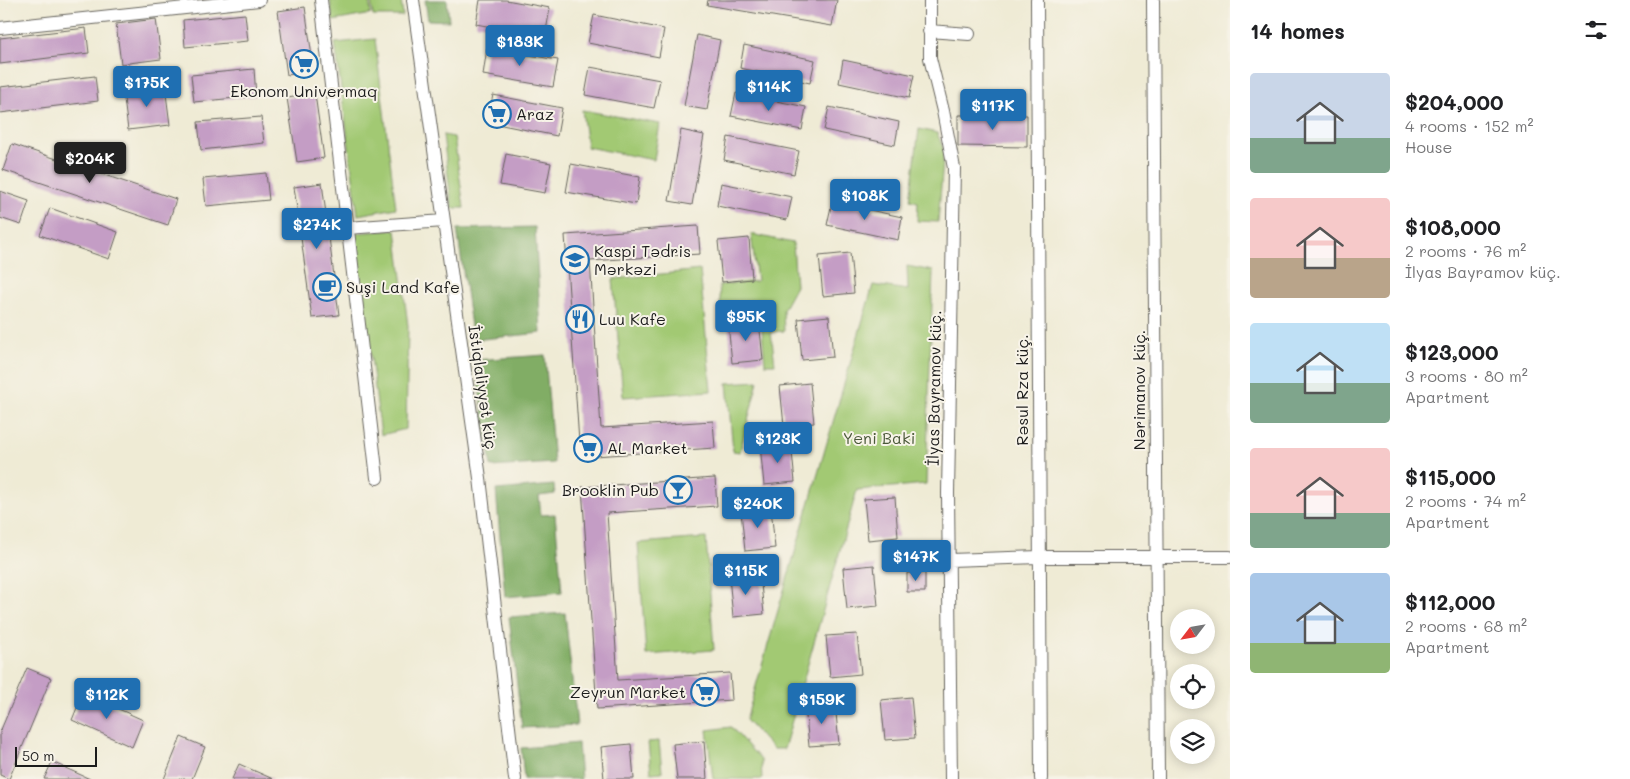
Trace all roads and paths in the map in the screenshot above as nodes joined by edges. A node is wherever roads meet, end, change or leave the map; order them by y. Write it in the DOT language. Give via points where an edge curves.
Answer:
graph roads {
  1 [pos="260,0"];
  2 [pos="321,0"];
  3 [pos="413,0"];
  4 [pos="930,0"];
  5 [pos="1037,0"];
  6 [pos="1154,0"];
  7 [pos="0,28"];
  8 [pos="929,31"];
  9 [pos="969,34"];
  10 [pos="444,221"];
  11 [pos="347,228"];
  12 [pos="377,478"];
  13 [pos="1156,556"];
  14 [pos="1040,557"];
  15 [pos="1230,557"];
  16 [pos="950,560"];
  17 [pos="515,779"];
  18 [pos="951,779"];
  19 [pos="1041,779"];
  20 [pos="1158,779"];
  1 -- 7 [label="street"];
  2 -- 11 [label="street"];
  3 -- 10 [label="street, İstiqlaliyyət küç"];
  4 -- 8 [label="street, İlyas Bayramov küç."];
  5 -- 14 [label="street, Rəsul Rza küç."];
  6 -- 13 [label="street, Nərimanov küç."];
  8 -- 9 [label="street"];
  8 -- 16 [label="street, İlyas Bayramov küç." via="930,58 954,168 948,493"];
  10 -- 11 [label="street"];
  10 -- 17 [label="street, İstiqlaliyyət küç" via="480,478"];
  11 -- 12 [label="street"];
  13 -- 14 [label="street"];
  13 -- 15 [label="street"];
  13 -- 20 [label="street, Nərimanov küç."];
  14 -- 16 [label="street"];
  14 -- 19 [label="street, Rəsul Rza küç."];
  16 -- 18 [label="street, İlyas Bayramov küç."];
}
